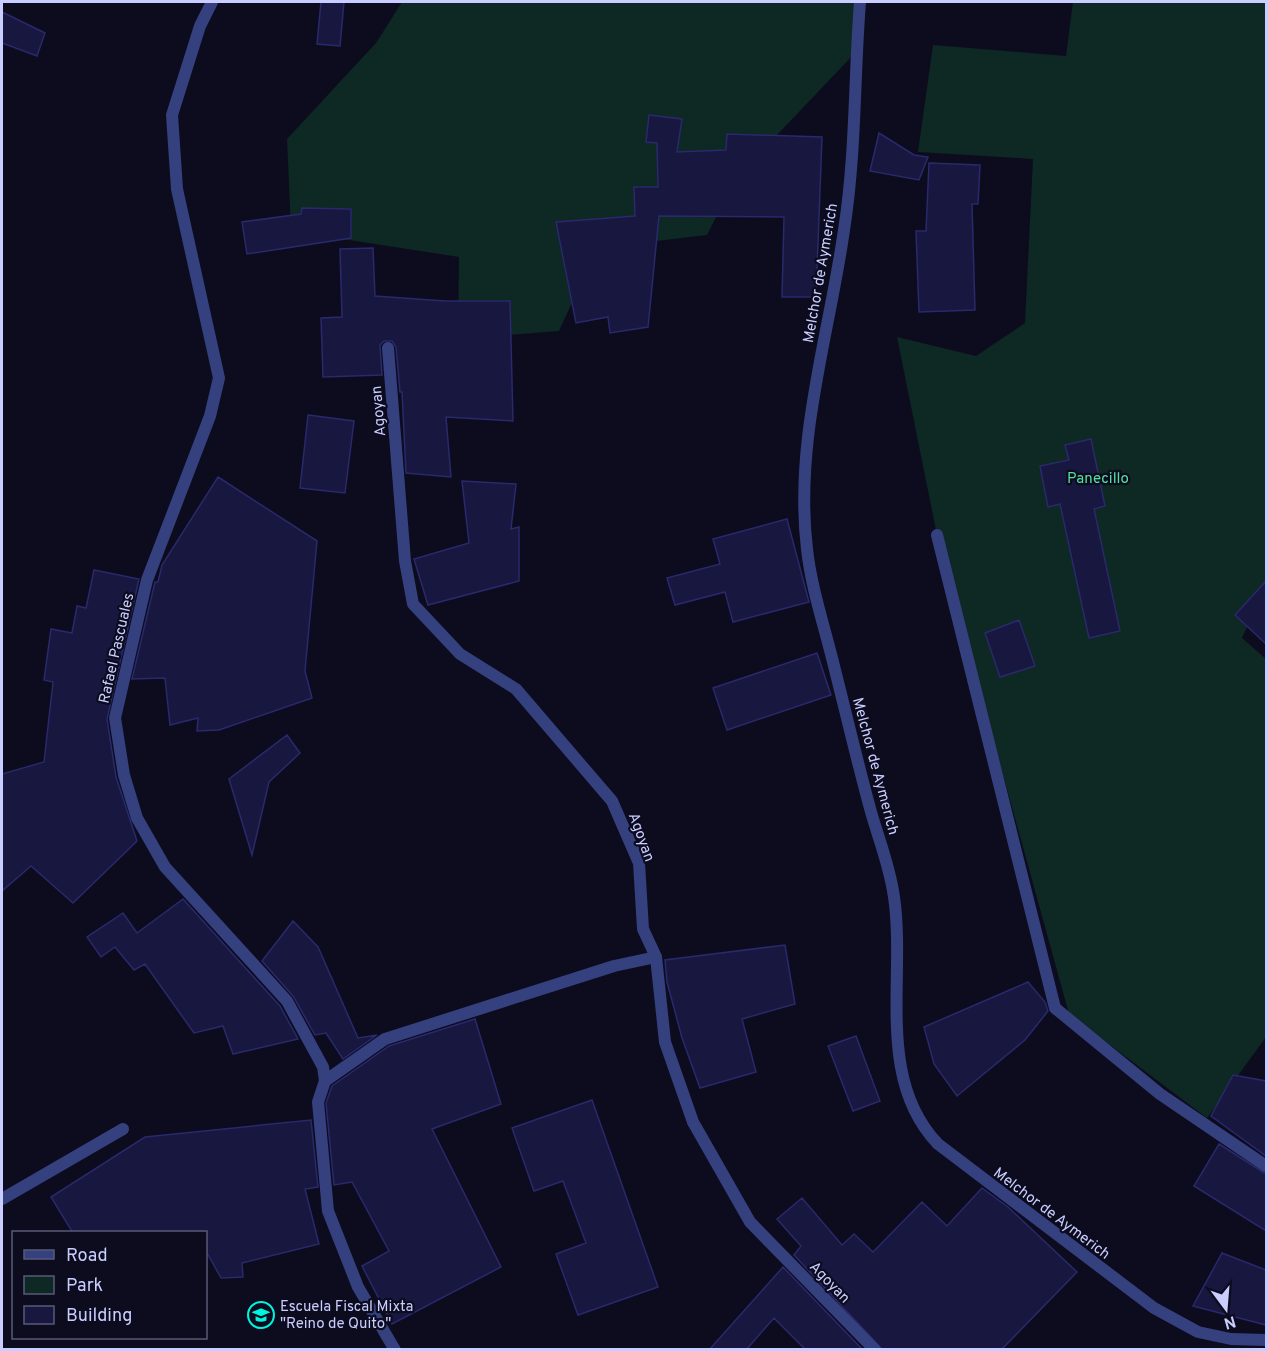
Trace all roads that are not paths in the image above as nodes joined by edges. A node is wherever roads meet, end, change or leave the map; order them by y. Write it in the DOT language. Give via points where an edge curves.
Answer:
graph roads {
  1 [pos="212,2"];
  2 [pos="860,2"];
  3 [pos="388,348"];
  4 [pos="937,535"];
  5 [pos="656,957"];
  6 [pos="326,1081"];
  7 [pos="123,1129"];
  8 [pos="1266,1166"];
  9 [pos="2,1199"];
  10 [pos="1266,1340"];
  11 [pos="394,1350"];
  12 [pos="875,1350"];
  1 -- 6 [label="street, Rafael Pascuales" via="200,26 172,115 177,189 219,378 210,416 147,580 115,718 124,775 137,818 165,867 287,1001 312,1044"];
  2 -- 10 [label="street, Melchor de Aymerich" via="855,144 844,231 810,413 805,526 814,586 894,894 897,1045 902,1079 915,1114 938,1144 1154,1308 1198,1332 1231,1339"];
  3 -- 5 [label="street, Agoyan" via="405,561 413,604 460,654 516,689 612,801 639,862 643,929"];
  4 -- 8 [label="street" via="1055,1008 1160,1094"];
  5 -- 6 [label="street" via="614,966 385,1039"];
  5 -- 12 [label="street, Agoyan" via="665,1042 693,1122 750,1222"];
  6 -- 11 [label="street" via="318,1102 328,1211 358,1287"];
  7 -- 9 [label="street"];
}
